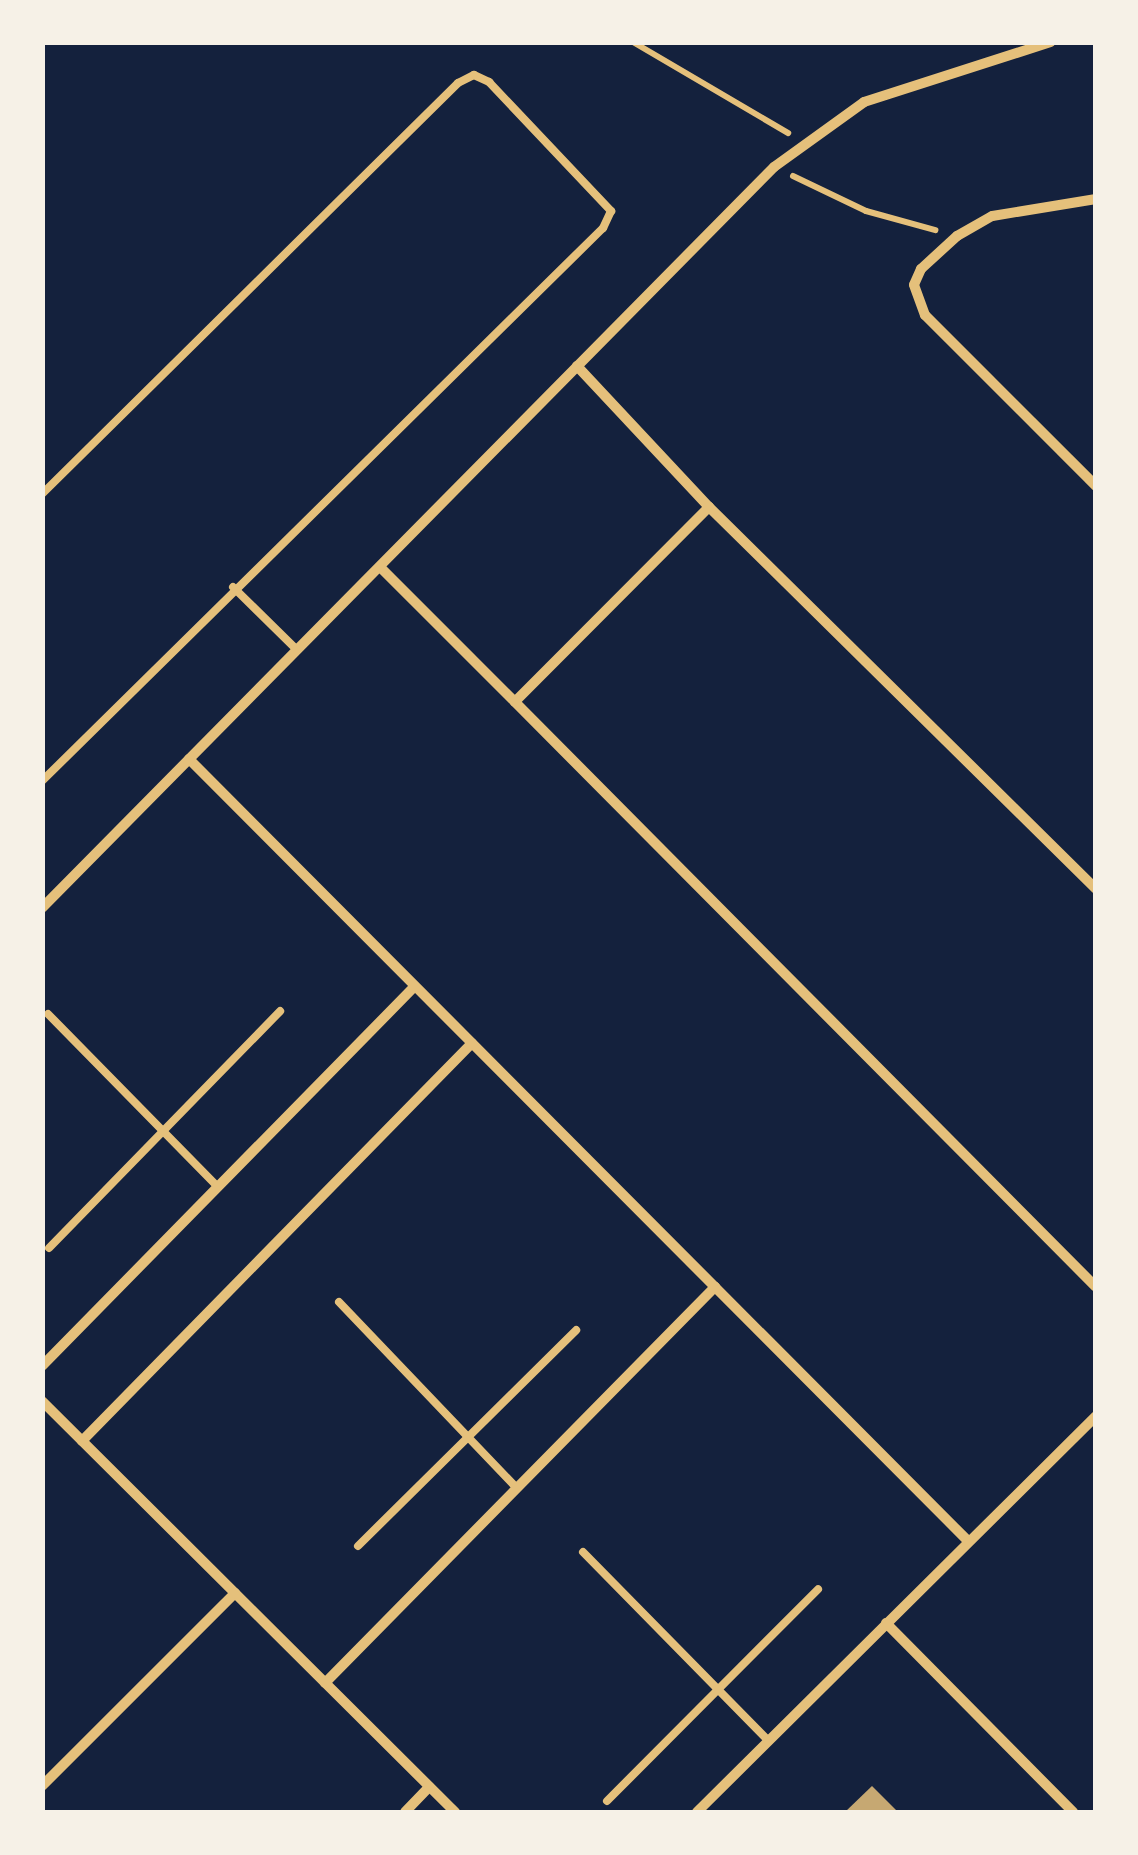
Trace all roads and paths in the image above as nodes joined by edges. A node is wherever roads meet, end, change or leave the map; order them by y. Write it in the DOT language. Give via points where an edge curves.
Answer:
graph roads {
  1 [pos="634,42"];
  2 [pos="1051,42"];
  3 [pos="806,144"];
  4 [pos="774,167"];
  5 [pos="1096,198"];
  6 [pos="958,236"];
  7 [pos="577,366"];
  8 [pos="1096,486"];
  9 [pos="42,494"];
  10 [pos="709,507"];
  11 [pos="380,567"];
  12 [pos="233,586"];
  13 [pos="297,650"];
  14 [pos="514,702"];
  15 [pos="190,759"];
  16 [pos="42,781"];
  17 [pos="1096,889"];
  18 [pos="42,908"];
  19 [pos="414,986"];
  20 [pos="280,1010"];
  21 [pos="48,1014"];
  22 [pos="472,1043"];
  23 [pos="162,1132"];
  24 [pos="216,1186"];
  25 [pos="49,1248"];
  26 [pos="715,1288"];
  27 [pos="1096,1288"];
  28 [pos="339,1302"];
  29 [pos="576,1330"];
  30 [pos="42,1366"];
  31 [pos="42,1401"];
  32 [pos="1096,1416"];
  33 [pos="468,1436"];
  34 [pos="82,1442"];
  35 [pos="516,1488"];
  36 [pos="968,1541"];
  37 [pos="358,1546"];
  38 [pos="584,1552"];
  39 [pos="818,1589"];
  40 [pos="235,1593"];
  41 [pos="886,1623"];
  42 [pos="325,1683"];
  43 [pos="716,1691"];
  44 [pos="768,1740"];
  45 [pos="42,1786"];
  46 [pos="429,1787"];
  47 [pos="607,1801"];
  48 [pos="405,1812"];
  49 [pos="455,1812"];
  50 [pos="696,1812"];
  51 [pos="1073,1812"];
  1 -- 3 [label="path"];
  2 -- 3 [label="street" via="864,102"];
  3 -- 4 [label="street"];
  4 -- 6 [label="path" via="866,211"];
  4 -- 7 [label="street"];
  5 -- 6 [label="street" via="992,216"];
  6 -- 8 [label="street" via="921,270 917,301"];
  7 -- 10 [label="street"];
  7 -- 11 [label="street"];
  9 -- 12 [label="lane" via="458,83 474,76 489,82 602,194 611,211 602,228"];
  10 -- 14 [label="street"];
  10 -- 17 [label="street"];
  11 -- 13 [label="street"];
  11 -- 14 [label="street"];
  12 -- 13 [label="lane"];
  12 -- 16 [label="lane"];
  13 -- 15 [label="street"];
  14 -- 27 [label="street"];
  15 -- 18 [label="street"];
  15 -- 19 [label="street"];
  19 -- 22 [label="street"];
  19 -- 24 [label="street"];
  20 -- 23 [label="lane"];
  21 -- 23 [label="lane"];
  22 -- 26 [label="street"];
  22 -- 34 [label="street"];
  23 -- 24 [label="lane"];
  23 -- 25 [label="lane"];
  24 -- 30 [label="street"];
  26 -- 35 [label="street"];
  26 -- 36 [label="street"];
  28 -- 33 [label="lane"];
  29 -- 33 [label="lane"];
  31 -- 34 [label="street"];
  32 -- 36 [label="street"];
  33 -- 35 [label="lane"];
  33 -- 37 [label="lane"];
  34 -- 40 [label="street"];
  35 -- 42 [label="street"];
  36 -- 41 [label="street"];
  38 -- 43 [label="lane"];
  39 -- 43 [label="lane"];
  40 -- 42 [label="street"];
  40 -- 45 [label="street"];
  41 -- 44 [label="street"];
  41 -- 51 [label="street"];
  42 -- 46 [label="street"];
  43 -- 44 [label="lane"];
  43 -- 47 [label="lane"];
  44 -- 50 [label="street"];
  46 -- 48 [label="street"];
  46 -- 49 [label="street"];
}
